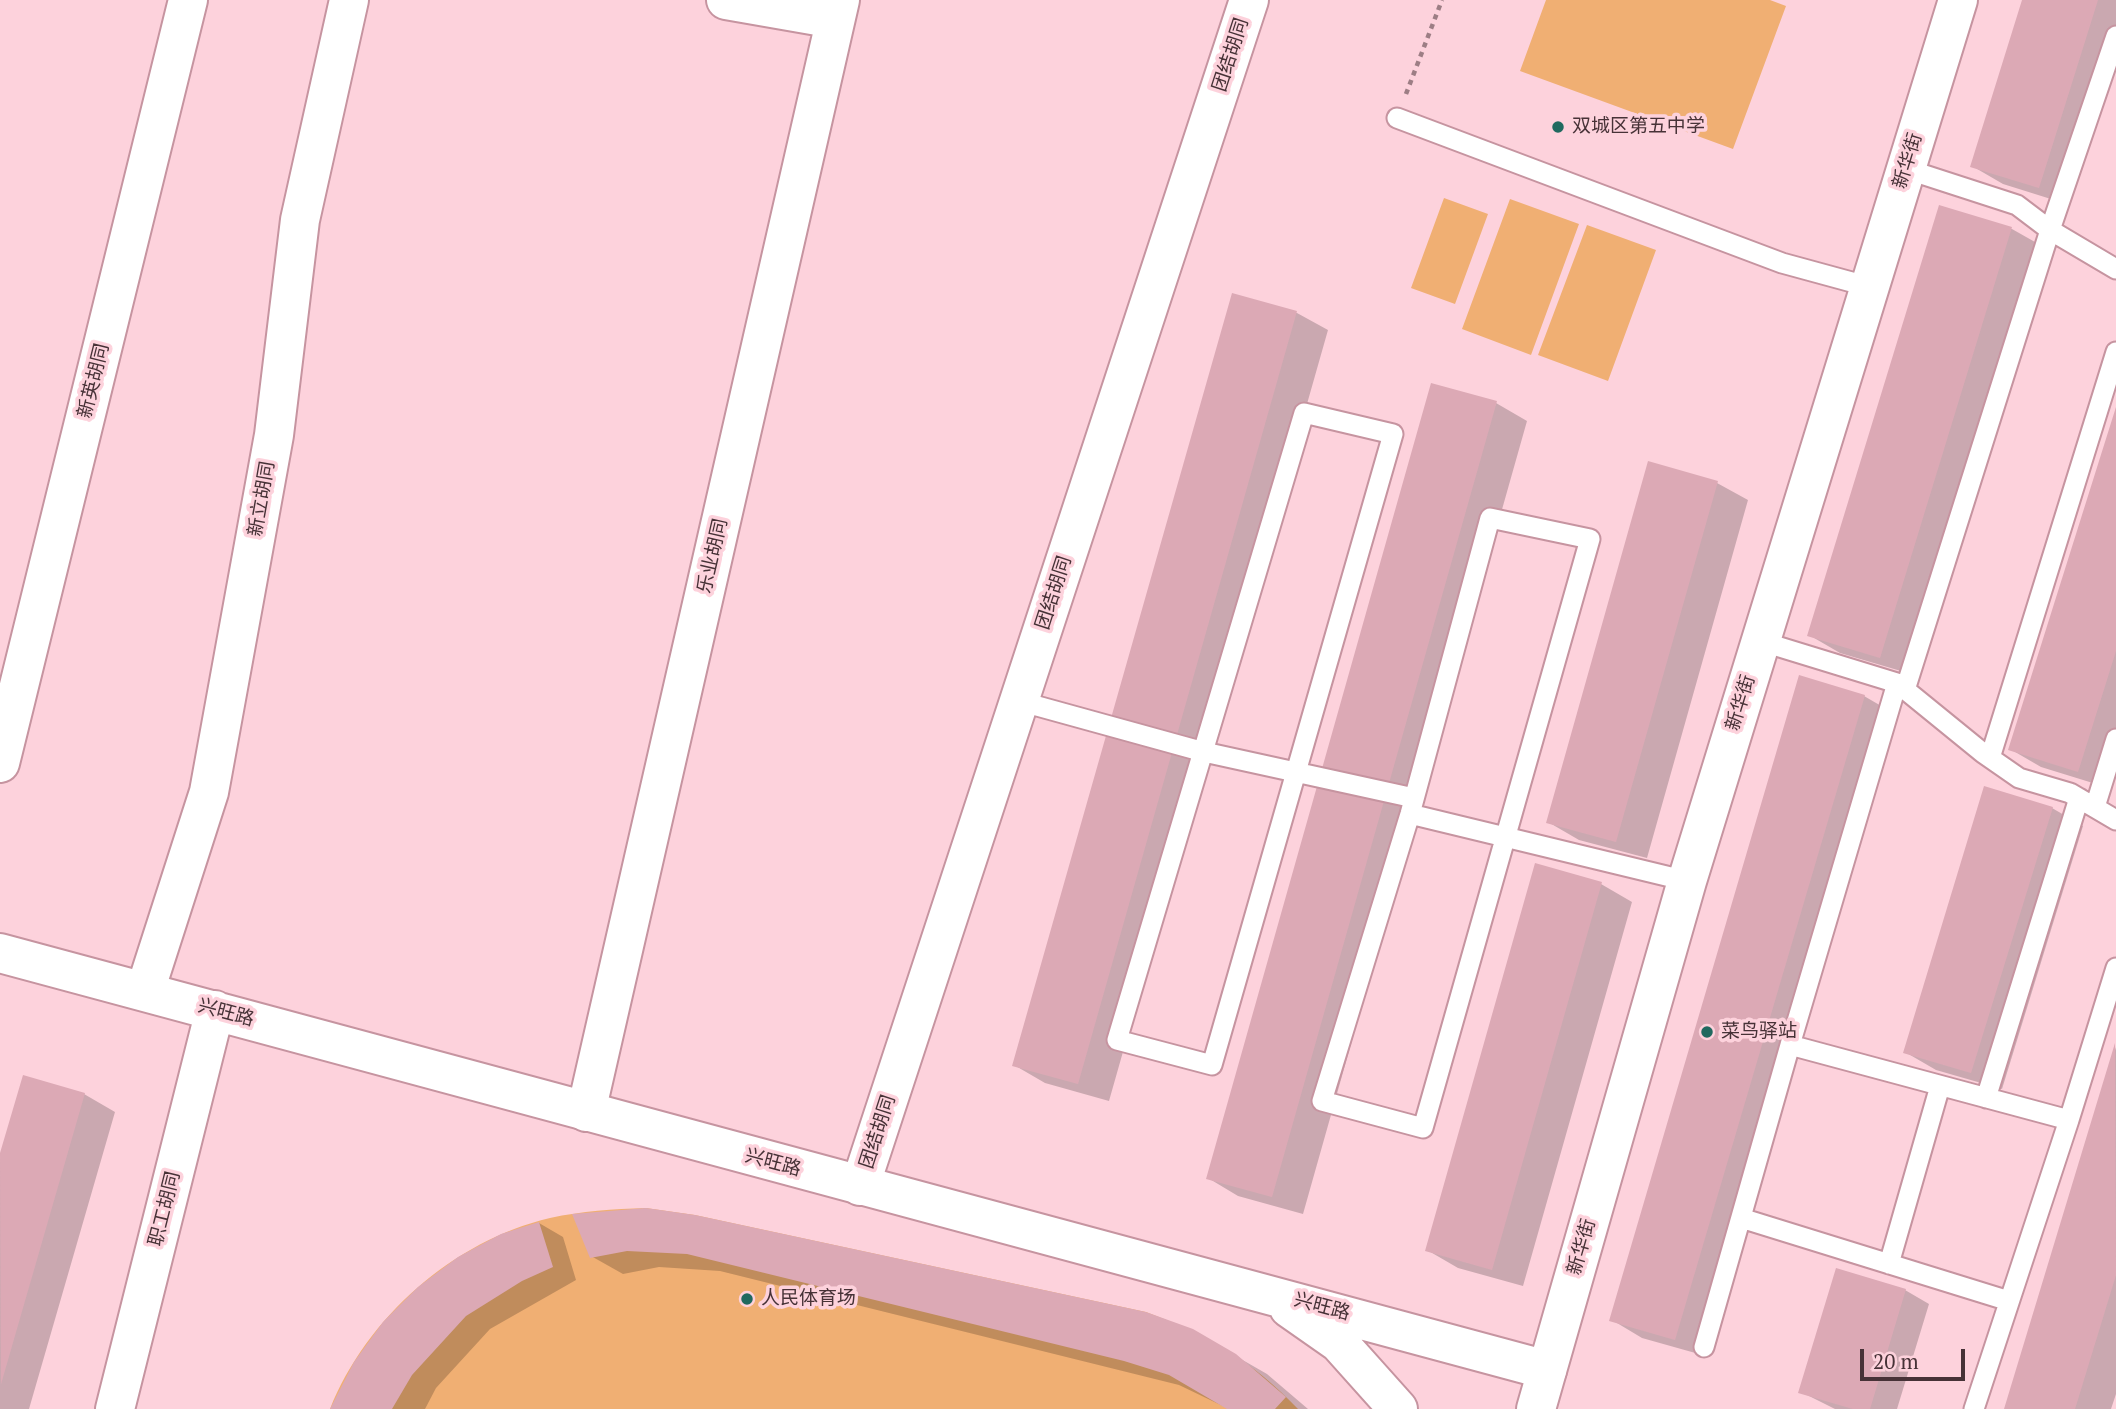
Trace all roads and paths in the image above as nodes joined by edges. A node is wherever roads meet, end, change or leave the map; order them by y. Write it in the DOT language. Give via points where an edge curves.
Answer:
graph roads {
  1 [pos="188,0"];
  2 [pos="349,0"];
  3 [pos="726,0"];
  4 [pos="1249,0"];
  5 [pos="1441,0"];
  6 [pos="1958,0"];
  7 [pos="838,9"];
  8 [pos="2116,36"];
  9 [pos="1397,118"];
  10 [pos="1906,169"];
  11 [pos="2050,230"];
  12 [pos="2116,269"];
  13 [pos="1870,287"];
  14 [pos="2116,352"];
  15 [pos="1760,641"];
  16 [pos="1901,687"];
  17 [pos="1019,701"];
  18 [pos="2116,739"];
  19 [pos="1204,752"];
  20 [pos="1990,758"];
  21 [pos="0,762"];
  22 [pos="1297,772"];
  23 [pos="2087,803"];
  24 [pos="1412,806"];
  25 [pos="2116,820"];
  26 [pos="1506,838"];
  27 [pos="1687,881"];
  28 [pos="0,953"];
  29 [pos="2116,968"];
  30 [pos="145,991"];
  31 [pos="215,1010"];
  32 [pos="1790,1045"];
  33 [pos="1940,1086"];
  34 [pos="1986,1098"];
  35 [pos="586,1112"];
  36 [pos="2068,1120"];
  37 [pos="860,1186"];
  38 [pos="1741,1218"];
  39 [pos="1889,1264"];
  40 [pos="1257,1289"];
  41 [pos="2009,1301"];
  42 [pos="1704,1347"];
  43 [pos="1547,1370"];
  44 [pos="115,1409"];
  45 [pos="1398,1409"];
  46 [pos="1536,1409"];
  47 [pos="1974,1409"];
  1 -- 21 [label="street, 新英胡同"];
  2 -- 30 [label="street, 新立胡同" via="300,220 274,435 209,792"];
  3 -- 7 [label="street"];
  4 -- 17 [label="street, 团结胡同"];
  5 -- 9 [label="path"];
  6 -- 10 [label="street, 新华街"];
  7 -- 35 [label="street, 乐业胡同"];
  8 -- 11 [label="lane"];
  9 -- 13 [label="lane" via="1782,263"];
  10 -- 11 [label="lane" via="2018,205"];
  10 -- 13 [label="street, 新华街"];
  11 -- 12 [label="lane"];
  11 -- 16 [label="lane"];
  13 -- 15 [label="street, 新华街"];
  14 -- 20 [label="lane"];
  15 -- 16 [label="lane"];
  15 -- 27 [label="street, 新华街"];
  16 -- 20 [label="lane"];
  16 -- 32 [label="lane"];
  17 -- 19 [label="lane"];
  17 -- 37 [label="street, 团结胡同"];
  18 -- 23 [label="lane"];
  19 -- 22 [label="lane"];
  19 -- 22 [label="lane" via="1117,1040 1212,1065"];
  19 -- 22 [label="lane" via="1304,413 1393,434"];
  20 -- 23 [label="lane" via="2019,778"];
  22 -- 24 [label="lane"];
  23 -- 25 [label="lane"];
  23 -- 34 [label="lane"];
  24 -- 26 [label="lane"];
  24 -- 26 [label="lane" via="1490,518 1590,539"];
  24 -- 26 [label="lane" via="1322,1101 1423,1128"];
  26 -- 27 [label="lane"];
  27 -- 43 [label="street, 新华街"];
  28 -- 30 [label="street, 兴旺路"];
  29 -- 36 [label="lane"];
  30 -- 31 [label="street, 兴旺路"];
  31 -- 35 [label="street, 兴旺路"];
  31 -- 44 [label="street, 职工胡同"];
  32 -- 33 [label="lane"];
  32 -- 38 [label="lane"];
  33 -- 34 [label="lane"];
  33 -- 39 [label="lane"];
  34 -- 36 [label="lane"];
  35 -- 37 [label="street, 兴旺路"];
  36 -- 41 [label="lane"];
  37 -- 40 [label="street, 兴旺路"];
  38 -- 39 [label="lane"];
  38 -- 42 [label="lane"];
  39 -- 41 [label="lane"];
  40 -- 43 [label="street, 兴旺路"];
  40 -- 45 [label="street" via="1339,1343"];
  41 -- 47 [label="lane"];
  43 -- 46 [label="street, 新华街"];
}
